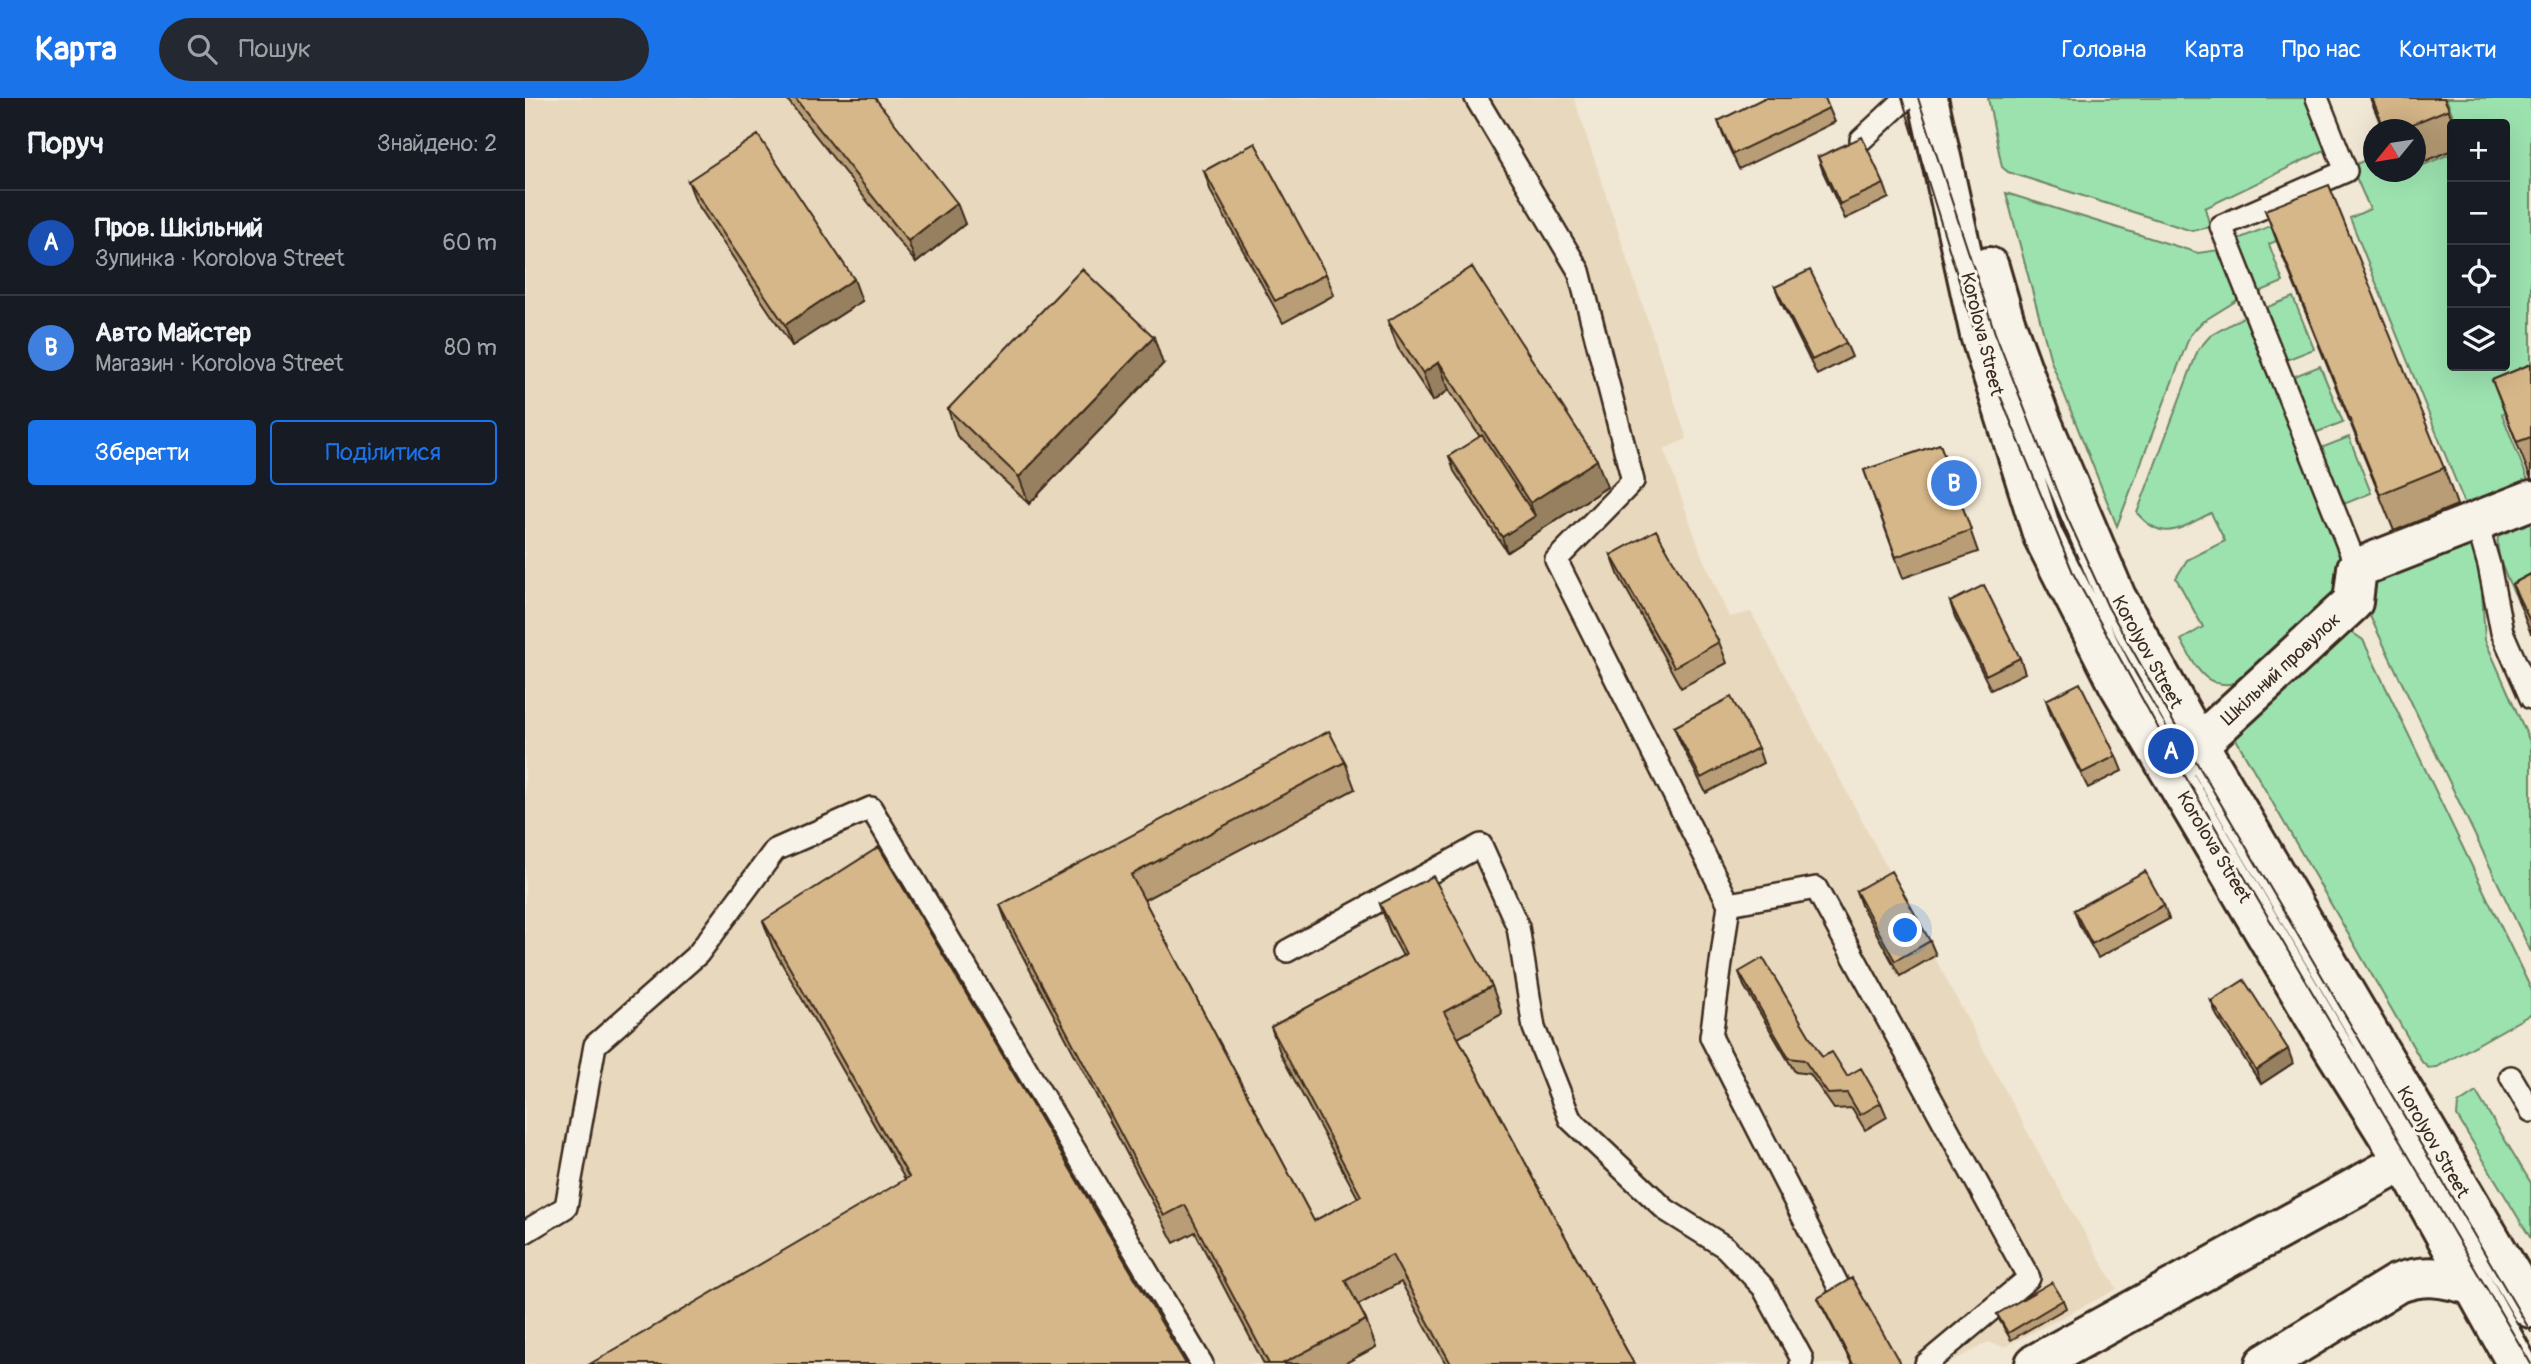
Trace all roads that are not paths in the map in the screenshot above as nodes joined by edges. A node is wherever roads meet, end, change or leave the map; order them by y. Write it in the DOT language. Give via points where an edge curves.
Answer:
graph roads {
  1 [pos="1476,98"];
  2 [pos="1906,98"];
  3 [pos="1928,98"];
  4 [pos="1949,98"];
  5 [pos="2317,98"];
  6 [pos="1861,140"];
  7 [pos="2531,500"];
  8 [pos="2476,520"];
  9 [pos="2357,568"];
  10 [pos="2531,698"];
  11 [pos="2199,745"];
  12 [pos="2169,772"];
  13 [pos="1729,904"];
  14 [pos="1287,951"];
  15 [pos="2511,1077"];
  16 [pos="2531,1111"];
  17 [pos="2404,1161"];
  18 [pos="525,1232"];
  19 [pos="2474,1286"];
  20 [pos="2531,1308"];
  21 [pos="1860,1328"];
  22 [pos="2496,1329"];
  23 [pos="1202,1364"];
  24 [pos="1801,1364"];
  25 [pos="1926,1364"];
  26 [pos="2035,1364"];
  27 [pos="2265,1364"];
  28 [pos="2517,1364"];
  1 -- 13 [label="lane" via="1579,271 1633,481 1556,560"];
  2 -- 6 [label="lane"];
  3 -- 12 [label="main road, Korolova Street" via="1980,335 2043,536 2084,621"];
  4 -- 11 [label="main road, Korolyov Street" via="1997,296 2040,418 2116,597"];
  5 -- 9 [label="lane" via="2346,171 2221,226"];
  7 -- 8 [label="main road"];
  8 -- 9 [label="main road"];
  8 -- 10 [label="lane" via="2502,632"];
  9 -- 11 [label="main road, Шкільний провулок" via="2353,601"];
  11 -- 12 [label="main road, Шкільний провулок"];
  11 -- 20 [label="main road, Korolyov Street"];
  12 -- 17 [label="main road, Korolova Street"];
  13 -- 21 [label="lane" via="1711,1037"];
  13 -- 25 [label="lane" via="1816,888 2029,1278"];
  14 -- 24 [label="lane" via="1481,845 1518,927 1534,1028 1570,1119 1666,1210 1725,1247 1763,1287"];
  15 -- 16 [label="lane"];
  17 -- 19 [label="main road, Korolova Street"];
  17 -- 26 [label="main road"];
  18 -- 23 [label="lane" via="566,1207 595,1045 698,954 775,850 871,808"];
  19 -- 22 [label="main road, Korolova Street"];
  19 -- 27 [label="main road" via="2440,1275 2417,1276 2396,1284"];
  20 -- 22 [label="main road"];
  22 -- 28 [label="main road, Korolova Street"];
}
